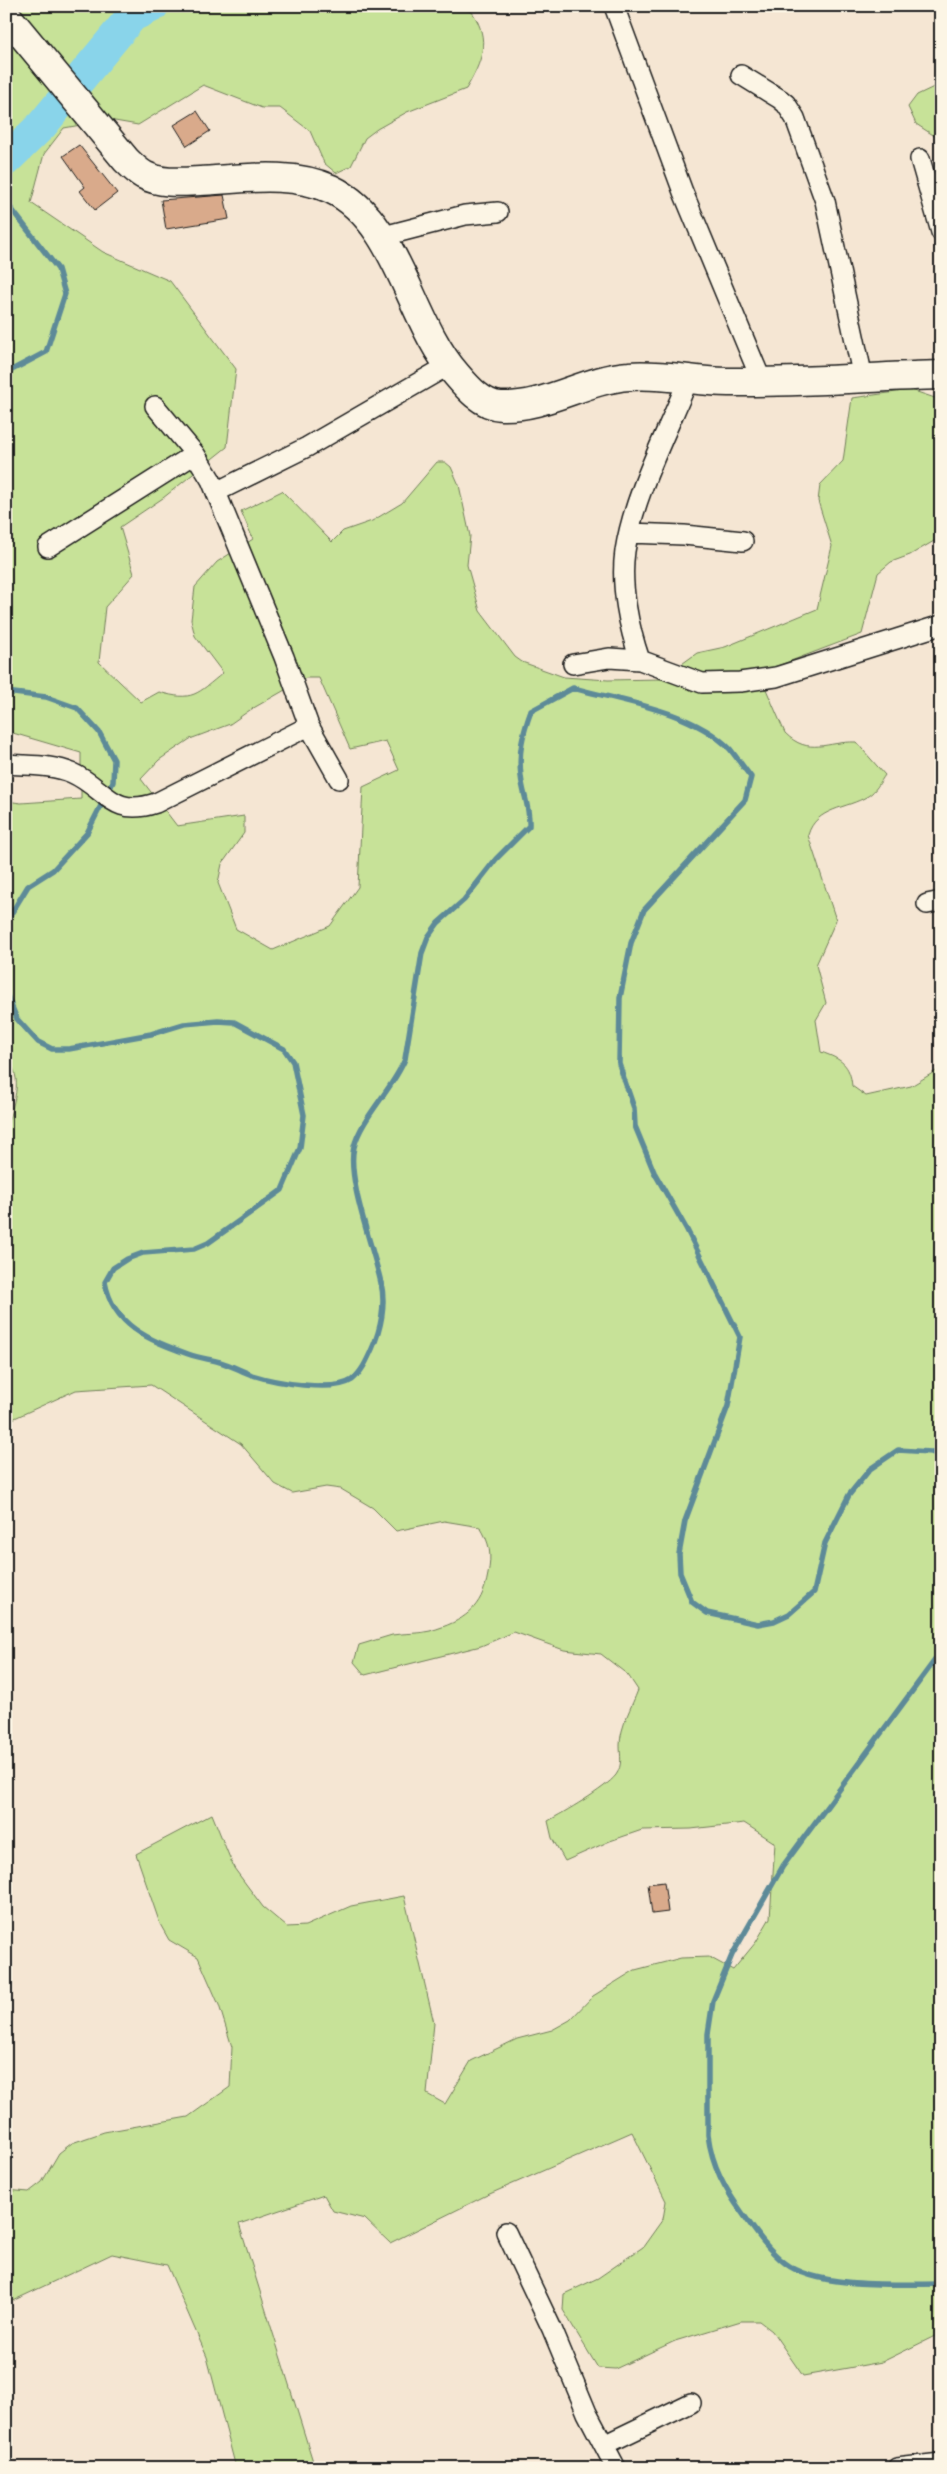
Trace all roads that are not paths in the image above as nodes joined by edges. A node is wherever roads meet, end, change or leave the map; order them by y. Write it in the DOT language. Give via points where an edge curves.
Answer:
graph roads {
  1 [pos="614,6"];
  2 [pos="6,14"];
  3 [pos="741,75"];
  4 [pos="920,159"];
  5 [pos="498,212"];
  6 [pos="941,232"];
  7 [pos="380,237"];
  8 [pos="449,366"];
  9 [pos="941,376"];
  10 [pos="863,378"];
  11 [pos="688,380"];
  12 [pos="762,382"];
  13 [pos="155,406"];
  14 [pos="195,454"];
  15 [pos="216,492"];
  16 [pos="629,533"];
  17 [pos="743,541"];
  18 [pos="48,547"];
  19 [pos="941,625"];
  20 [pos="640,660"];
  21 [pos="573,664"];
  22 [pos="309,726"];
  23 [pos="6,764"];
  24 [pos="339,779"];
  25 [pos="506,2232"];
  26 [pos="691,2404"];
  27 [pos="604,2444"];
  28 [pos="941,2463"];
  29 [pos="616,2468"];
  30 [pos="897,2468"];
  1 -- 12 [label="street" via="683,192"];
  2 -- 7 [label="main road" via="135,169 156,180 176,182 265,178 310,182 352,202"];
  3 -- 10 [label="street" via="780,99 795,118 825,201"];
  4 -- 6 [label="street"];
  5 -- 7 [label="street" via="465,216"];
  7 -- 8 [label="main road"];
  8 -- 11 [label="main road" via="470,390 489,403 500,406 529,404 595,382 629,376"];
  8 -- 15 [label="street" via="307,447"];
  9 -- 10 [label="main road"];
  10 -- 12 [label="main road"];
  11 -- 12 [label="main road"];
  11 -- 16 [label="street"];
  13 -- 14 [label="street"];
  14 -- 15 [label="street"];
  14 -- 18 [label="street"];
  15 -- 22 [label="street"];
  16 -- 17 [label="street"];
  16 -- 20 [label="street" via="625,581"];
  19 -- 20 [label="street" via="776,677 740,682 702,683"];
  20 -- 21 [label="street" via="609,658"];
  22 -- 23 [label="street" via="156,803 139,808 118,804 73,773"];
  22 -- 24 [label="street"];
  25 -- 27 [label="street"];
  26 -- 27 [label="street"];
  27 -- 29 [label="street"];
  28 -- 30 [label="street"];
}
